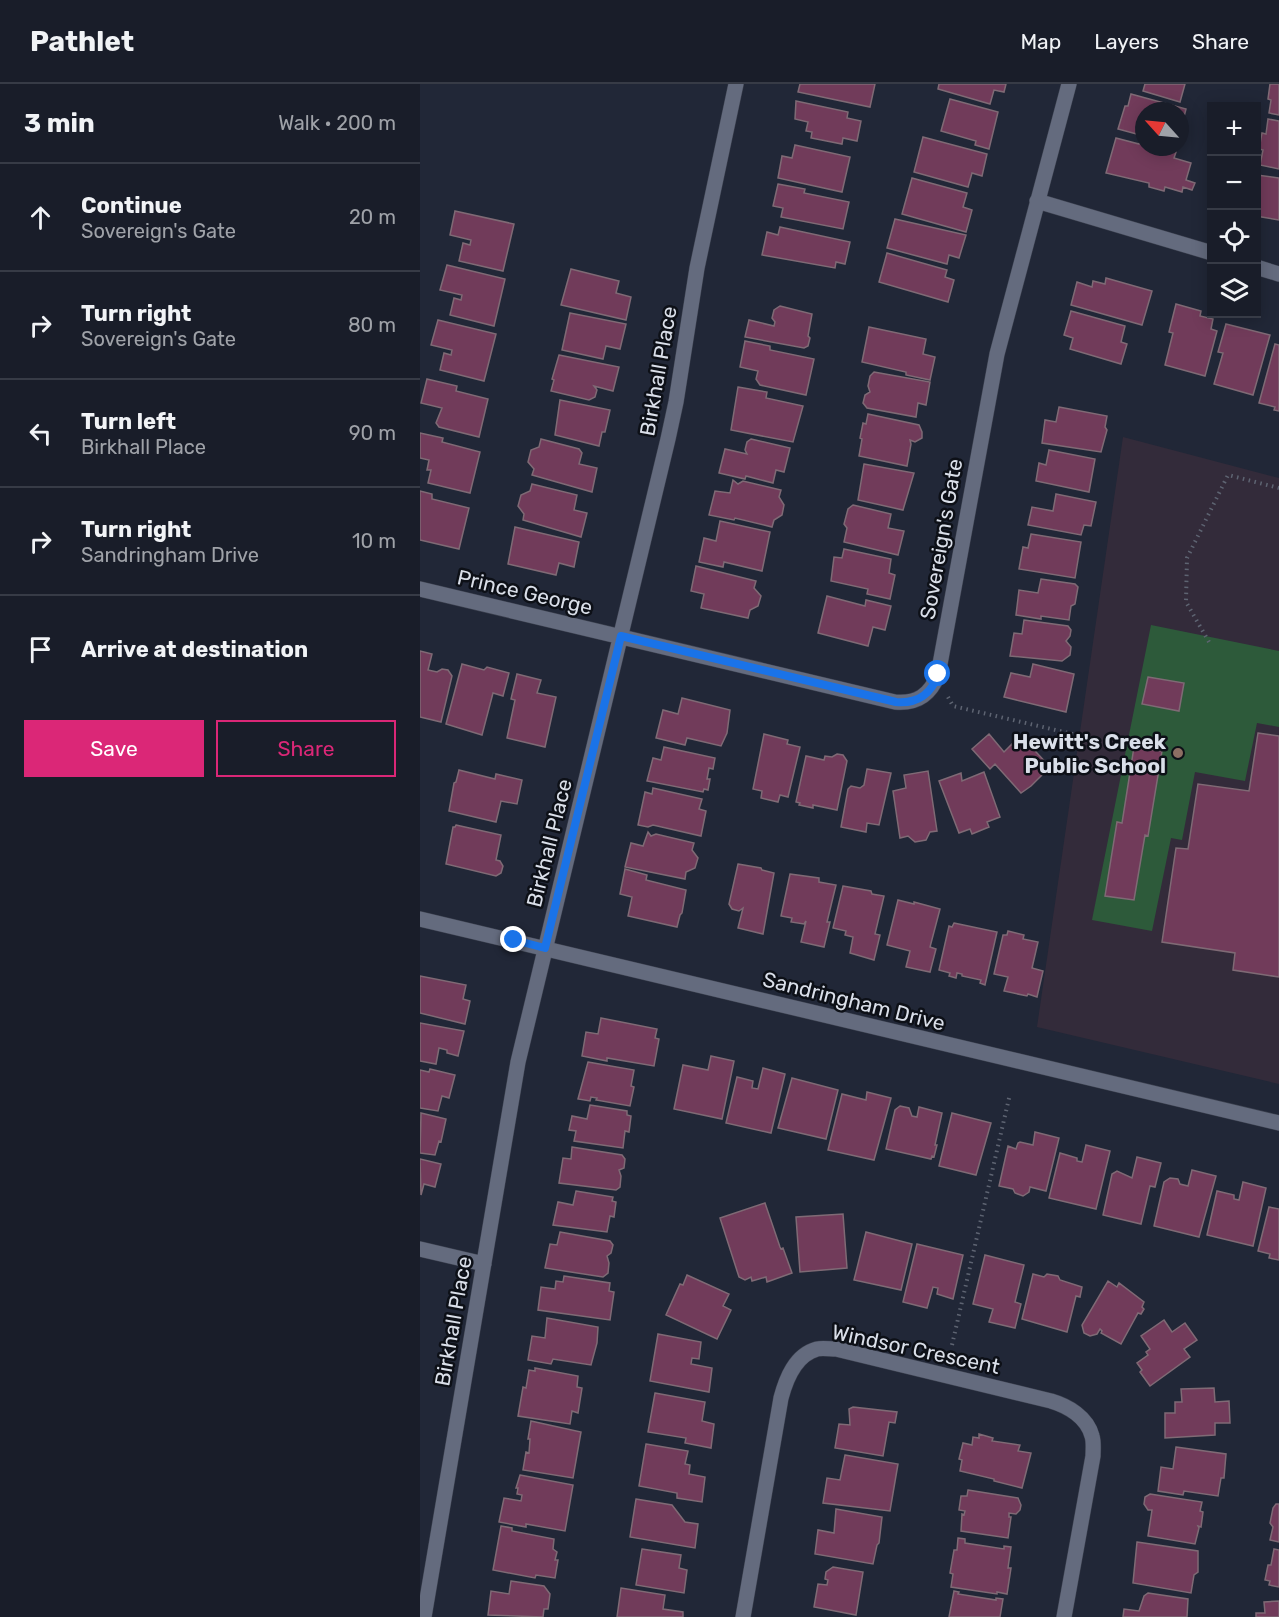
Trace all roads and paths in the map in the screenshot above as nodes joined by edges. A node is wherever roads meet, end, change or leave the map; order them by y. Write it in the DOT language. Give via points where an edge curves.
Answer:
graph roads {
  1 [pos="736,84"];
  2 [pos="1069,84"];
  3 [pos="1037,201"];
  4 [pos="1207,252"];
  5 [pos="1261,268"];
  6 [pos="1279,274"];
  7 [pos="1279,489"];
  8 [pos="420,589"];
  9 [pos="621,636"];
  10 [pos="1209,642"];
  11 [pos="937,678"];
  12 [pos="1094,739"];
  13 [pos="420,919"];
  14 [pos="545,948"];
  15 [pos="1010,1094"];
  16 [pos="1279,1123"];
  17 [pos="420,1249"];
  18 [pos="484,1264"];
  19 [pos="951,1345"];
  20 [pos="425,1573"];
  21 [pos="424,1617"];
  22 [pos="743,1617"];
  23 [pos="1064,1617"];
  1 -- 9 [label="street, Birkhall Place" via="697,268 676,402"];
  2 -- 3 [label="street, Sovereign's Gate"];
  3 -- 4 [label="street"];
  3 -- 11 [label="street, Sovereign's Gate" via="997,354"];
  5 -- 6 [label="street"];
  7 -- 10 [label="path" via="1228,475 1187,558 1186,602"];
  8 -- 9 [label="street, Prince George"];
  9 -- 11 [label="street" via="896,702 920,699"];
  9 -- 14 [label="street, Birkhall Place"];
  11 -- 12 [label="path" via="953,706"];
  13 -- 14 [label="street, Sandringham Drive"];
  14 -- 16 [label="street, Sandringham Drive"];
  14 -- 18 [label="street, Birkhall Place" via="518,1062"];
  15 -- 19 [label="path"];
  17 -- 18 [label="street"];
  18 -- 20 [label="street, Birkhall Place"];
  20 -- 21 [label="street, Birkhall Place"];
  22 -- 23 [label="street, Windsor Crescent" via="787,1377 800,1359 816,1349 836,1349 1051,1401 1072,1410 1084,1421 1092,1437 1093,1456"];
}
